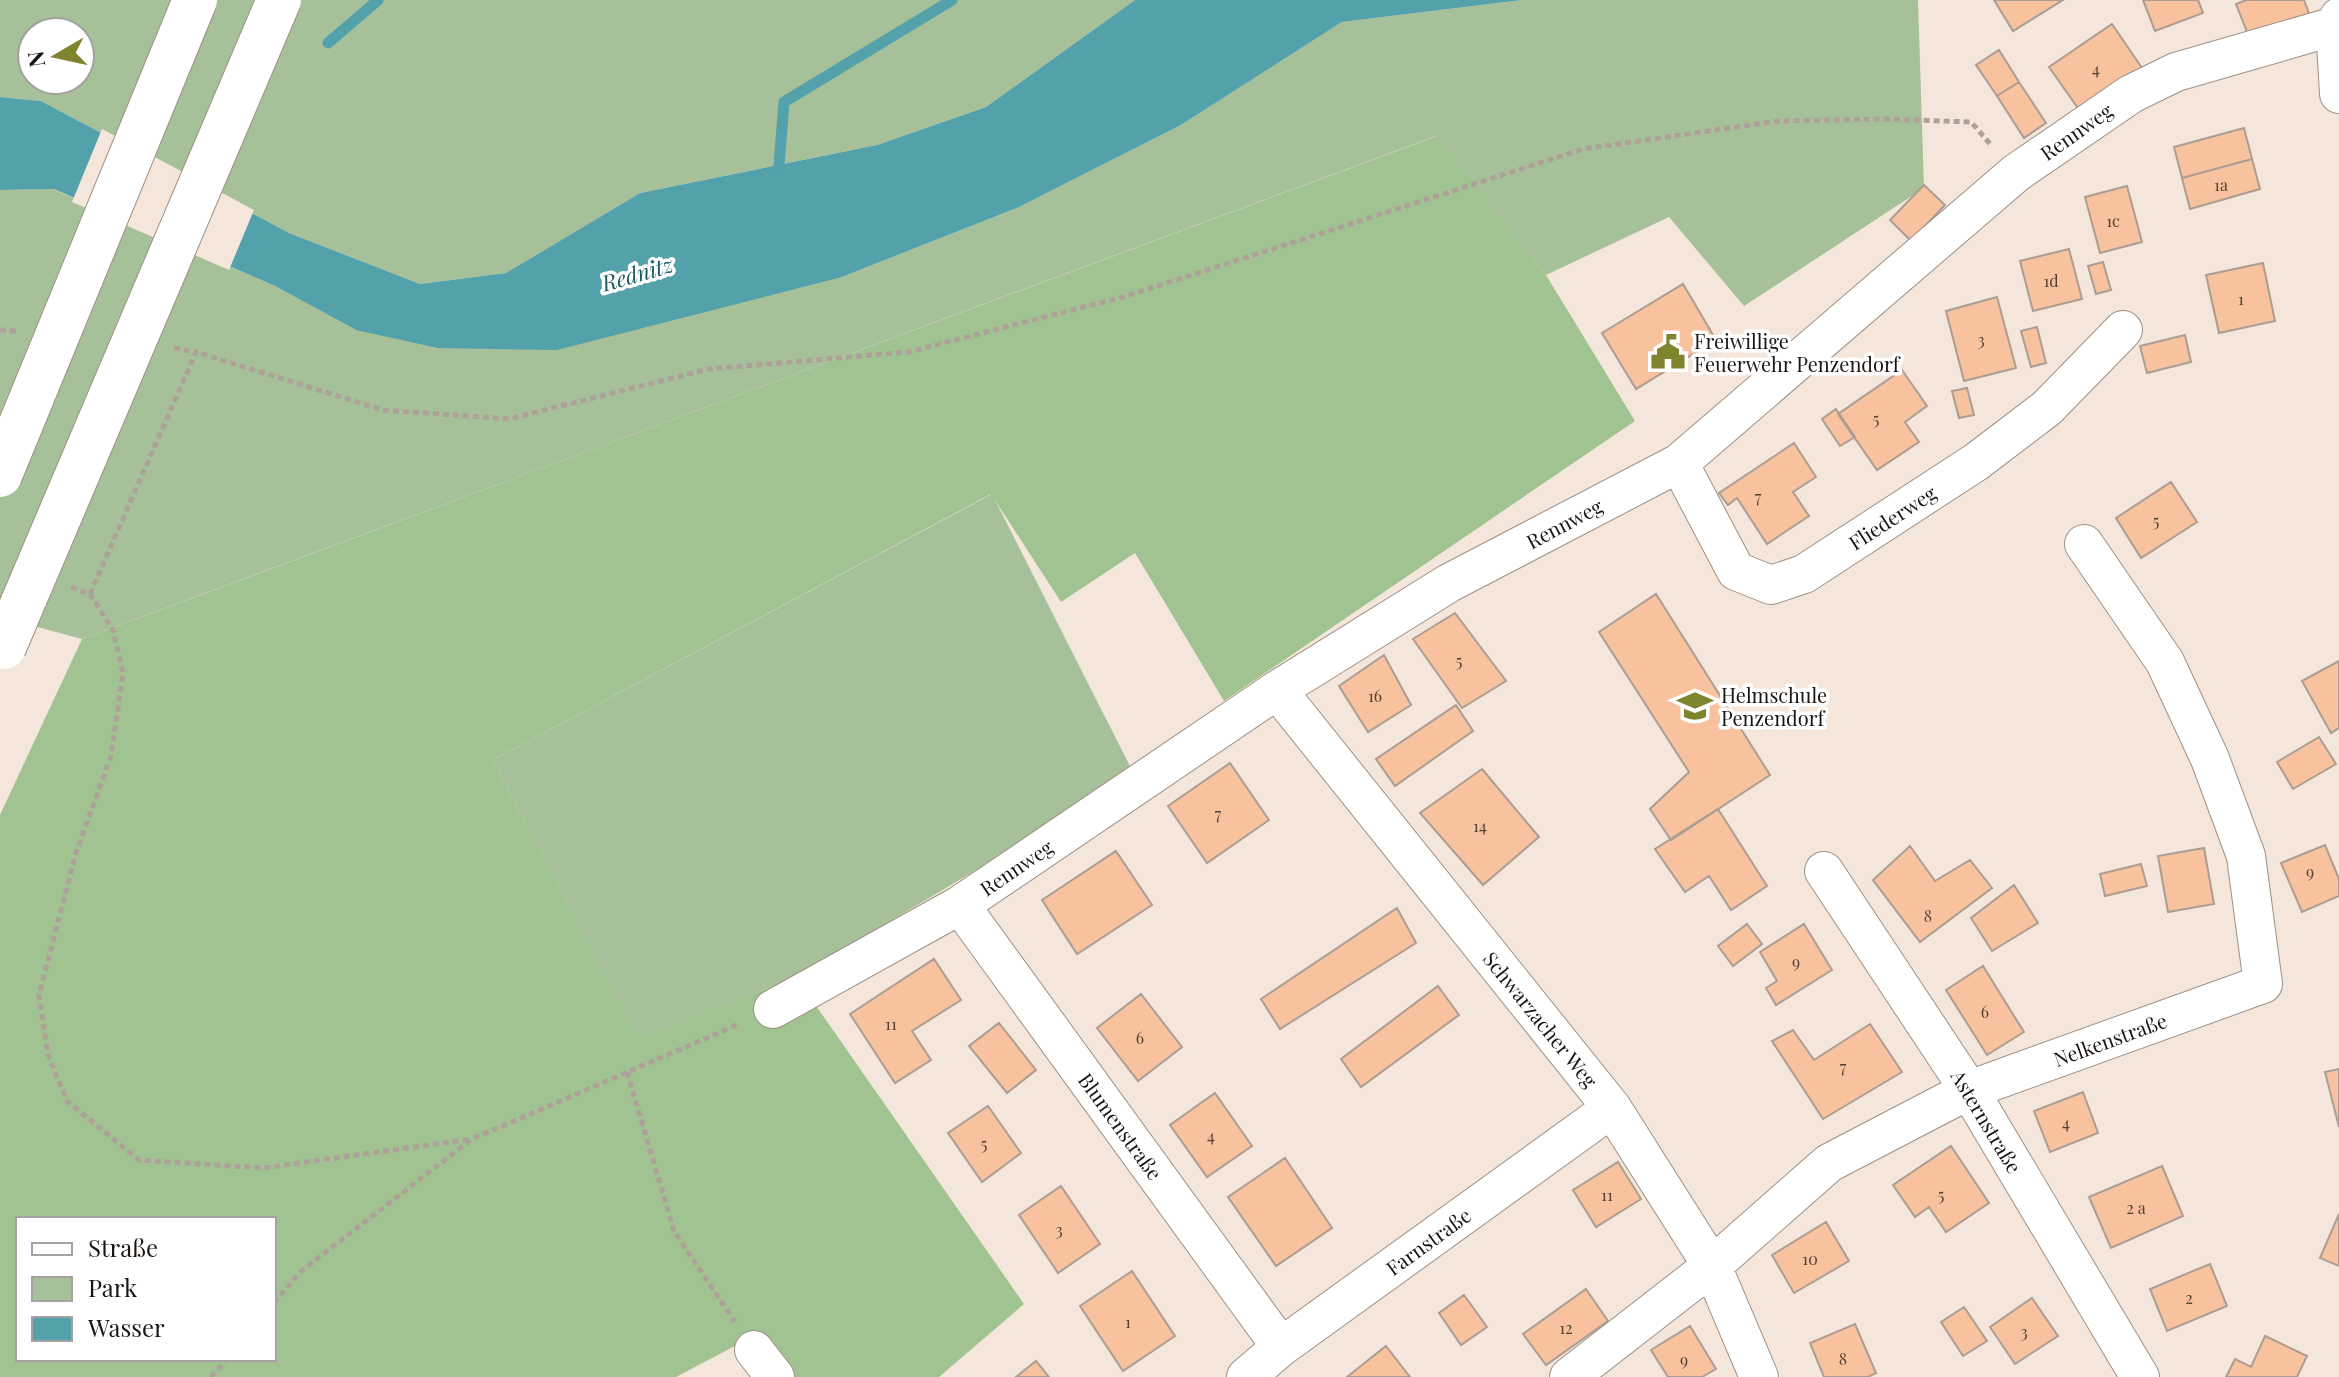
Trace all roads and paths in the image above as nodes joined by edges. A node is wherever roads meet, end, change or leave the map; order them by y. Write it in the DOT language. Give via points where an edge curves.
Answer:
graph roads {
  1 [pos="195,0"];
  2 [pos="279,0"];
  3 [pos="2337,22"];
  4 [pos="2339,94"];
  5 [pos="2016,173"];
  6 [pos="2123,330"];
  7 [pos="1679,463"];
  8 [pos="0,475"];
  9 [pos="2084,544"];
  10 [pos="4,647"];
  11 [pos="1277,690"];
  12 [pos="1824,871"];
  13 [pos="960,905"];
  14 [pos="773,1009"];
  15 [pos="627,1072"];
  16 [pos="1969,1090"];
  17 [pos="1612,1108"];
  18 [pos="472,1139"];
  19 [pos="1712,1266"];
  20 [pos="276,1301"];
  21 [pos="1281,1347"];
  22 [pos="225,1361"];
  23 [pos="764,1363"];
  24 [pos="211,1377"];
  25 [pos="1246,1377"];
  26 [pos="1569,1377"];
  27 [pos="1759,1377"];
  28 [pos="2140,1377"];
  1 -- 8 [label="highway, bridge"];
  2 -- 10 [label="highway, bridge"];
  3 -- 4 [label="street"];
  3 -- 5 [label="street, Rennweg" via="2176,72 2131,94"];
  5 -- 7 [label="street, Rennweg"];
  5 -- 18 [label="path" via="1971,122 1779,121 1583,149 1123,297 908,352 709,369 509,419 383,410 196,352 90,594 113,630 123,673 111,756 76,853 39,995 48,1055 67,1101 139,1160 263,1168"];
  6 -- 7 [label="street, Fliederweg" via="2047,408 1976,462 1804,574 1771,585 1736,571"];
  7 -- 11 [label="street, Rennweg" via="1449,583"];
  9 -- 16 [label="street, Nelkenstraße" via="2165,662 2210,759 2246,856 2263,984"];
  11 -- 13 [label="street, Rennweg"];
  11 -- 17 [label="street, Schwarzacher Weg"];
  12 -- 16 [label="street, Asternstraße"];
  13 -- 14 [label="street, Rennweg"];
  13 -- 21 [label="street, Blumenstraße"];
  14 -- 15 [label="path"];
  15 -- 18 [label="path"];
  15 -- 23 [label="path" via="674,1231"];
  16 -- 19 [label="street, Nelkenstraße" via="1829,1163"];
  16 -- 28 [label="street, Asternstraße"];
  17 -- 19 [label="street, Schwarzacher Weg"];
  17 -- 21 [label="street, Farnstraße"];
  18 -- 20 [label="path" via="300,1272"];
  19 -- 26 [label="street, Nelkenstraße"];
  19 -- 27 [label="street, Schwarzacher Weg"];
  21 -- 25 [label="street, Farnstraße"];
  22 -- 24 [label="path"];
}
